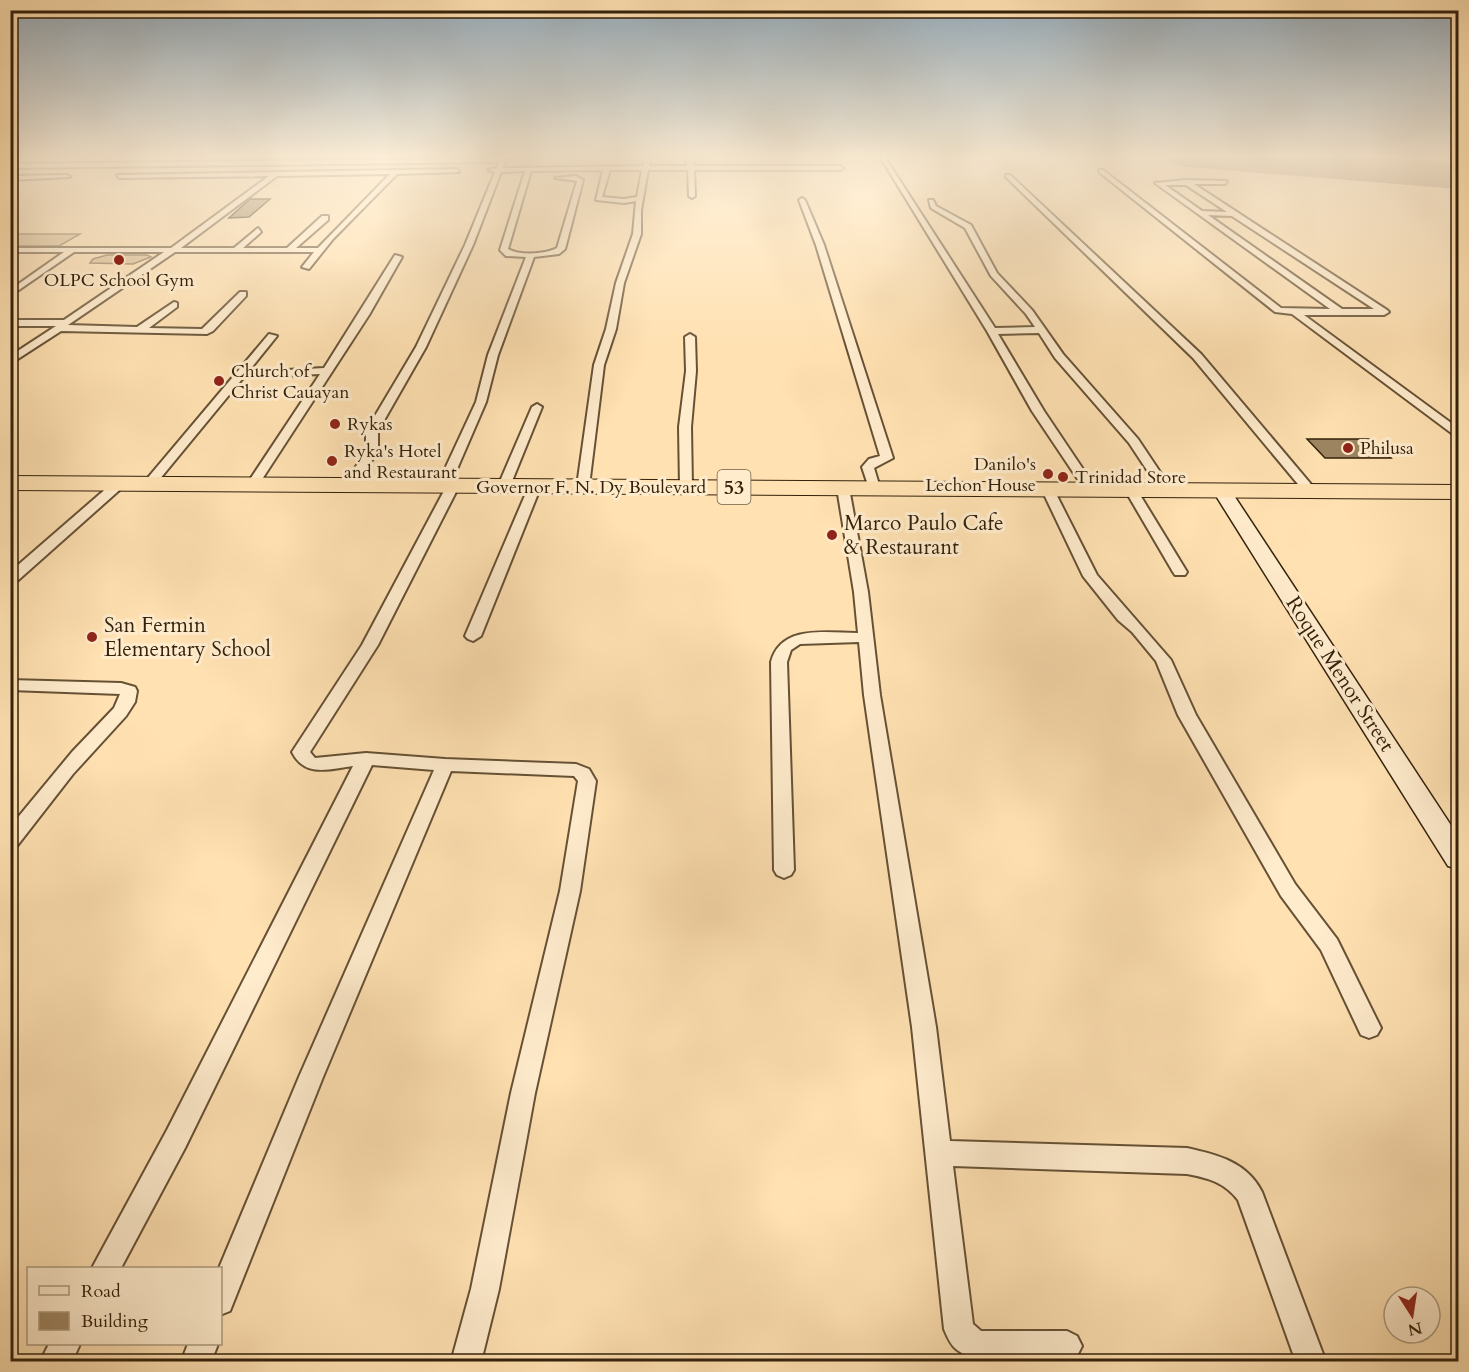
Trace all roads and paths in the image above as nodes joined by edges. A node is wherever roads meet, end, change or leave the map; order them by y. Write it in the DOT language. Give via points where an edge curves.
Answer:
graph roads {
  1 [pos="215,219"];
  2 [pos="324,219"];
  3 [pos="348,219"];
  4 [pos="479,219"];
  5 [pos="514,219"];
  6 [pos="568,219"];
  7 [pos="638,219"];
  8 [pos="810,219"];
  9 [pos="921,219"];
  10 [pos="956,219"];
  11 [pos="1053,219"];
  12 [pos="1162,219"];
  13 [pos="1209,219"];
  14 [pos="1242,219"];
  15 [pos="258,230"];
  16 [pos="237,249"];
  17 [pos="291,249"];
  18 [pos="10,250"];
  19 [pos="72,250"];
  20 [pos="173,250"];
  21 [pos="320,250"];
  22 [pos="531,255"];
  23 [pos="398,257"];
  24 [pos="306,267"];
  25 [pos="10,294"];
  26 [pos="243,294"];
  27 [pos="174,305"];
  28 [pos="1295,312"];
  29 [pos="1340,312"];
  30 [pos="10,323"];
  31 [pos="64,326"];
  32 [pos="1041,330"];
  33 [pos="138,331"];
  34 [pos="992,331"];
  35 [pos="272,336"];
  36 [pos="690,337"];
  37 [pos="10,361"];
  38 [pos="327,371"];
  39 [pos="240,375"];
  40 [pos="537,407"];
  41 [pos="1458,433"];
  42 [pos="10,483"];
  43 [pos="120,483"];
  44 [pos="150,483"];
  45 [pos="253,484"];
  46 [pos="350,485"];
  47 [pos="448,486"];
  48 [pos="504,486"];
  49 [pos="535,486"];
  50 [pos="583,486"];
  51 [pos="686,487"];
  52 [pos="843,488"];
  53 [pos="874,488"];
  54 [pos="1048,490"];
  55 [pos="1091,490"];
  56 [pos="1131,490"];
  57 [pos="1166,490"];
  58 [pos="1222,491"];
  59 [pos="1311,492"];
  60 [pos="1458,492"];
  61 [pos="1180,572"];
  62 [pos="10,580"];
  63 [pos="472,636"];
  64 [pos="866,638"];
  65 [pos="10,685"];
  66 [pos="366,759"];
  67 [pos="445,765"];
  68 [pos="10,841"];
  69 [pos="1458,858"];
  70 [pos="784,870"];
  71 [pos="1369,1028"];
  72 [pos="939,1154"];
  73 [pos="107,1267"];
  74 [pos="222,1296"];
  75 [pos="64,1345"];
  76 [pos="203,1345"];
  77 [pos="1067,1346"];
  78 [pos="55,1362"];
  79 [pos="196,1362"];
  80 [pos="466,1362"];
  81 [pos="1311,1362"];
  1 -- 20 [label="street"];
  2 -- 17 [label="street"];
  3 -- 21 [label="street"];
  4 -- 46 [label="street" via="421,347 372,430 372,451"];
  5 -- 22 [label="street" via="504,250"];
  6 -- 22 [label="street" via="559,251"];
  7 -- 50 [label="street" via="633,249 599,365"];
  8 -- 53 [label="street" via="887,458 868,467"];
  9 -- 34 [label="street"];
  10 -- 32 [label="street" via="968,227 994,273"];
  11 -- 59 [label="street" via="1197,356"];
  12 -- 28 [label="street" via="1277,310"];
  13 -- 29 [label="street"];
  14 -- 29 [label="street" via="1384,312"];
  15 -- 16 [label="street"];
  16 -- 17 [label="street"];
  16 -- 20 [label="street"];
  17 -- 21 [label="street"];
  18 -- 19 [label="street"];
  19 -- 20 [label="street"];
  19 -- 25 [label="street"];
  20 -- 31 [label="street"];
  21 -- 24 [label="street"];
  22 -- 47 [label="street"];
  23 -- 38 [label="street"];
  26 -- 33 [label="street" via="204,332"];
  27 -- 33 [label="street"];
  28 -- 29 [label="street"];
  28 -- 41 [label="street"];
  30 -- 31 [label="street"];
  31 -- 33 [label="street"];
  31 -- 37 [label="street"];
  32 -- 34 [label="street"];
  32 -- 57 [label="street" via="1134,441"];
  34 -- 55 [label="street" via="1038,411"];
  35 -- 39 [label="street"];
  36 -- 51 [label="street"];
  38 -- 39 [label="street"];
  38 -- 45 [label="street"];
  39 -- 44 [label="street"];
  40 -- 48 [label="street"];
  42 -- 43 [label="highway, Governor F. N. Dy Boulevard / 53"];
  43 -- 44 [label="highway, Governor F. N. Dy Boulevard / 53"];
  43 -- 62 [label="street"];
  44 -- 45 [label="highway, Governor F. N. Dy Boulevard / 53"];
  45 -- 46 [label="highway, Governor F. N. Dy Boulevard / 53"];
  46 -- 47 [label="highway, Governor F. N. Dy Boulevard / 53"];
  47 -- 48 [label="highway, Governor F. N. Dy Boulevard / 53"];
  47 -- 66 [label="street" via="370,645 301,752 313,764"];
  48 -- 49 [label="highway, Governor F. N. Dy Boulevard / 53"];
  49 -- 50 [label="highway, Governor F. N. Dy Boulevard / 53"];
  49 -- 63 [label="street"];
  50 -- 51 [label="highway, Governor F. N. Dy Boulevard / 53"];
  51 -- 52 [label="highway, Governor F. N. Dy Boulevard / 53"];
  52 -- 53 [label="highway, Governor F. N. Dy Boulevard / 53"];
  52 -- 64 [label="street"];
  53 -- 54 [label="highway, Governor F. N. Dy Boulevard / 53"];
  54 -- 55 [label="highway, Governor F. N. Dy Boulevard / 53"];
  54 -- 71 [label="street" via="1090,576 1163,660 1186,715 1288,890 1329,945"];
  55 -- 56 [label="highway, Governor F. N. Dy Boulevard / 53"];
  56 -- 57 [label="highway, Governor F. N. Dy Boulevard / 53"];
  56 -- 61 [label="street"];
  57 -- 58 [label="highway, Governor F. N. Dy Boulevard / 53"];
  58 -- 59 [label="highway, Governor F. N. Dy Boulevard / 53"];
  58 -- 69 [label="street, Roque Menor Street"];
  59 -- 60 [label="highway, Governor F. N. Dy Boulevard / 53"];
  64 -- 70 [label="street" via="798,639 782,649 779,662"];
  64 -- 72 [label="street"];
  65 -- 68 [label="street" via="129,691 122,709 63,772"];
  66 -- 67 [label="street"];
  66 -- 73 [label="street" via="176,1139"];
  67 -- 74 [label="street"];
  67 -- 80 [label="street" via="568,769 583,773 587,780 570,891"];
  72 -- 77 [label="street" via="959,1329 978,1346"];
  72 -- 81 [label="street" via="1187,1161 1234,1175 1254,1199"];
  75 -- 78 [label="street"];
  76 -- 79 [label="street"];
}
